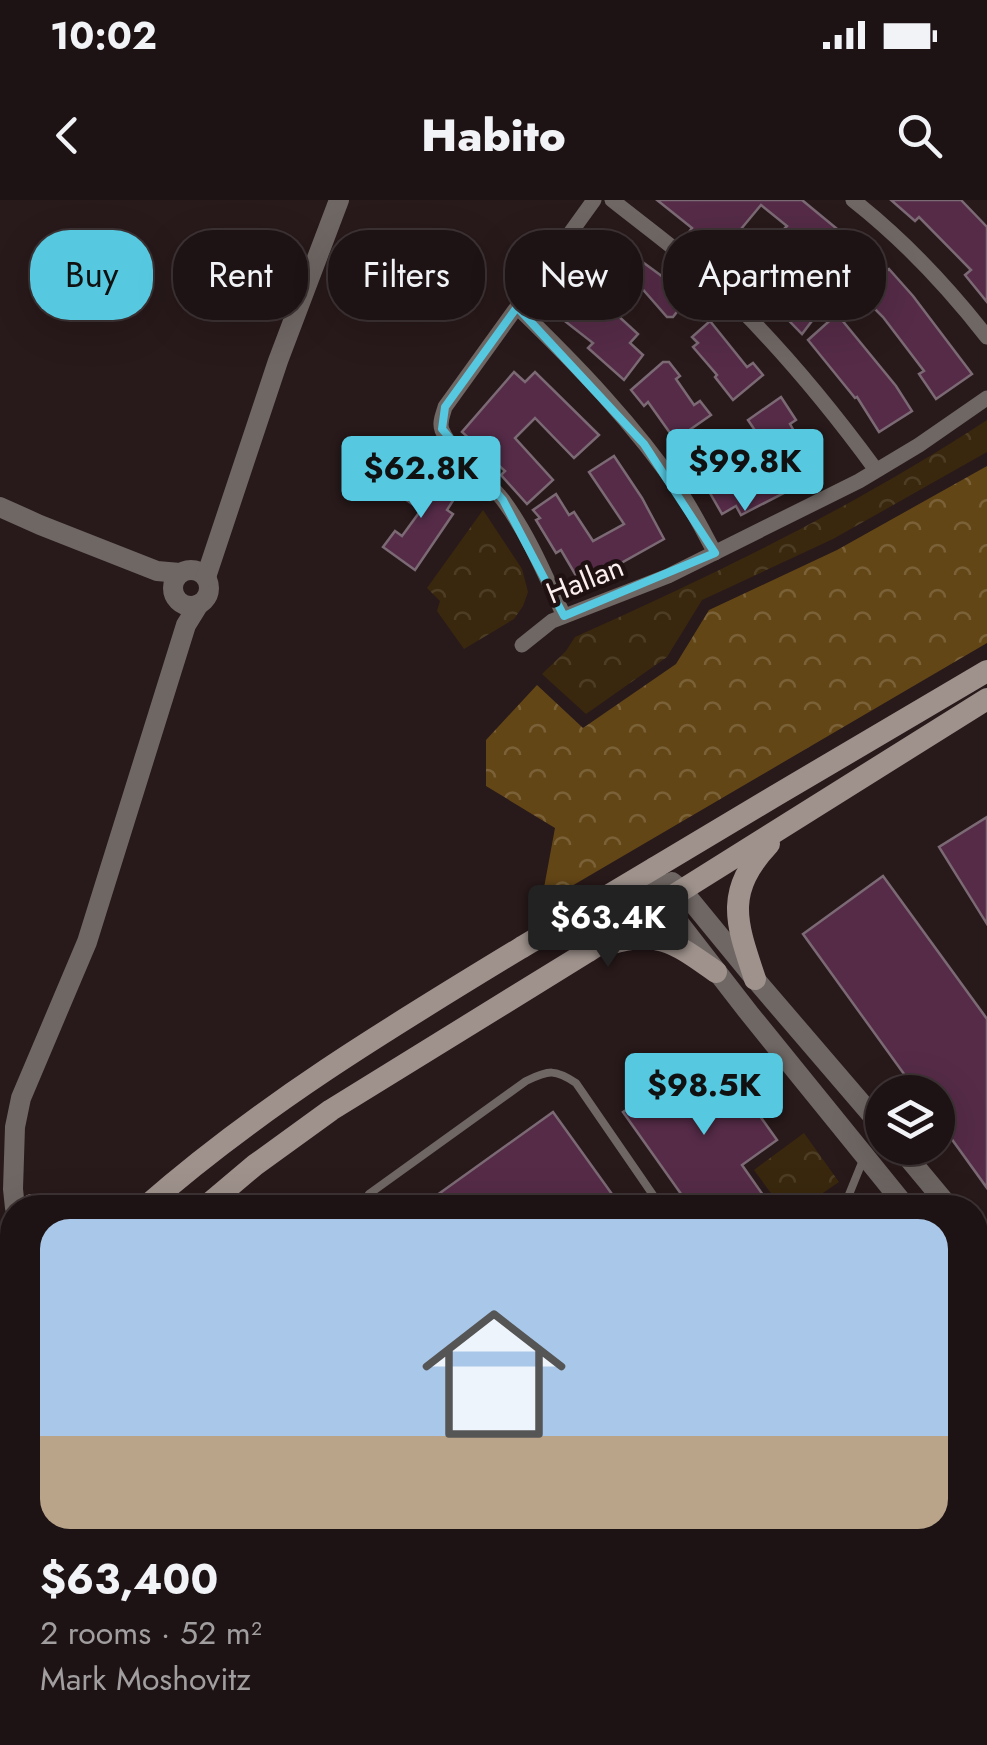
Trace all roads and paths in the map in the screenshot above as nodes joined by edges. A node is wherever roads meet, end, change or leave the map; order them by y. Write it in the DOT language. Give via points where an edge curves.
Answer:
graph roads {
  1 [pos="338,200"];
  2 [pos="594,200"];
  3 [pos="612,200"];
  4 [pos="853,200"];
  5 [pos="572,230"];
  6 [pos="507,320"];
  7 [pos="531,320"];
  8 [pos="987,337"];
  9 [pos="987,398"];
  10 [pos="876,470"];
  11 [pos="0,506"];
  12 [pos="715,554"];
  13 [pos="192,582"];
  14 [pos="564,616"];
  15 [pos="522,645"];
  16 [pos="987,671"];
  17 [pos="987,699"];
  18 [pos="789,823"];
  19 [pos="654,867"];
  20 [pos="672,896"];
  21 [pos="587,952"];
  22 [pos="716,972"];
  23 [pos="754,979"];
  24 [pos="865,1107"];
  25 [pos="865,1155"];
  26 [pos="873,1165"];
  27 [pos="914,1165"];
  28 [pos="163,1191"];
  29 [pos="369,1194"];
  30 [pos="26,1195"];
  31 [pos="155,1195"];
  32 [pos="159,1195"];
  33 [pos="219,1195"];
  34 [pos="653,1195"];
  35 [pos="849,1195"];
  36 [pos="897,1195"];
  37 [pos="939,1195"];
  1 -- 13 [label="street"];
  2 -- 5 [label="street"];
  3 -- 10 [label="street" via="733,301"];
  4 -- 8 [label="street" via="928,268"];
  6 -- 14 [label="street" via="440,421 452,446 512,514"];
  7 -- 12 [label="street" via="644,444"];
  9 -- 10 [label="street, HaIlan"];
  10 -- 12 [label="street, HaIlan"];
  11 -- 13 [label="street"];
  12 -- 14 [label="street, HaIlan"];
  13 -- 30 [label="street" via="186,625 87,942 21,1098 15,1153"];
  14 -- 15 [label="street, HaIlan"];
  16 -- 19 [label="main road"];
  17 -- 18 [label="main road"];
  18 -- 20 [label="main road"];
  18 -- 23 [label="main road" via="745,872 738,896"];
  19 -- 20 [label="street"];
  19 -- 28 [label="main road" via="326,1068"];
  20 -- 21 [label="main road"];
  20 -- 22 [label="street"];
  20 -- 23 [label="street"];
  21 -- 22 [label="main road" via="647,936 674,944"];
  21 -- 33 [label="main road" via="331,1110"];
  22 -- 25 [label="street"];
  23 -- 24 [label="street"];
  25 -- 35 [label="lane"];
  26 -- 36 [label="street"];
  27 -- 37 [label="street"];
  28 -- 31 [label="main road"];
  28 -- 32 [label="main road"];
  29 -- 34 [label="lane" via="526,1081 559,1072 576,1083"];
}
